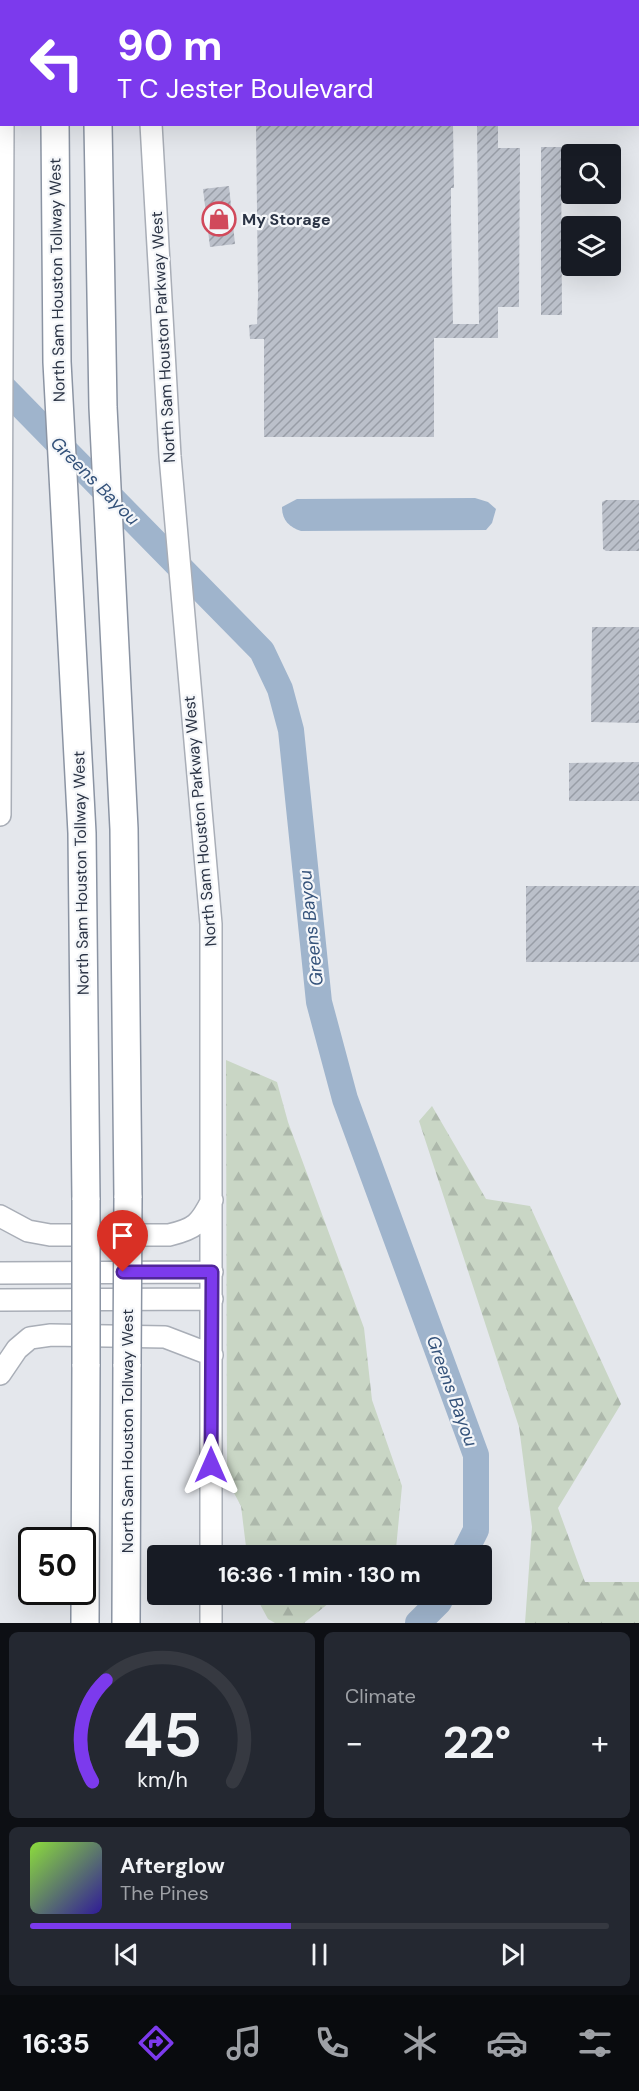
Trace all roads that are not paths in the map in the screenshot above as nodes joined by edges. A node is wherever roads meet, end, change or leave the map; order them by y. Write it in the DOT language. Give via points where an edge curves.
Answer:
graph roads {
  1 [pos="3,126"];
  2 [pos="55,126"];
  3 [pos="98,126"];
  4 [pos="151,126"];
  5 [pos="0,503"];
  6 [pos="0,815"];
  7 [pos="212,1200"];
  8 [pos="0,1216"];
  9 [pos="212,1272"];
  10 [pos="0,1273"];
  11 [pos="212,1299"];
  12 [pos="0,1300"];
  13 [pos="212,1355"];
  14 [pos="0,1374"];
  15 [pos="211,1545"];
  16 [pos="211,1605"];
  17 [pos="85,1623"];
  18 [pos="126,1623"];
  19 [pos="211,1623"];
  1 -- 5 [label="main road"];
  2 -- 17 [label="highway, North Sam Houston Tollway West, bridge" via="57,362 82,833"];
  3 -- 18 [label="highway, North Sam Houston Tollway West, bridge" via="103,407 124,830 128,1198"];
  4 -- 7 [label="main road, North Sam Houston Parkway West" via="170,456 211,924"];
  5 -- 6 [label="main road"];
  7 -- 8 [label="main road" via="202,1220 188,1231 169,1235 50,1235 28,1231"];
  7 -- 9 [label="main road, North Sam Houston Parkway West"];
  9 -- 10 [label="main road"];
  9 -- 11 [label="main road, North Sam Houston Parkway West"];
  11 -- 12 [label="main road"];
  11 -- 13 [label="main road, North Sam Houston Parkway West"];
  13 -- 14 [label="main road" via="165,1336 51,1335 30,1338"];
  13 -- 15 [label="main road, North Sam Houston Parkway West"];
  16 -- 19 [label="main road"];
}
